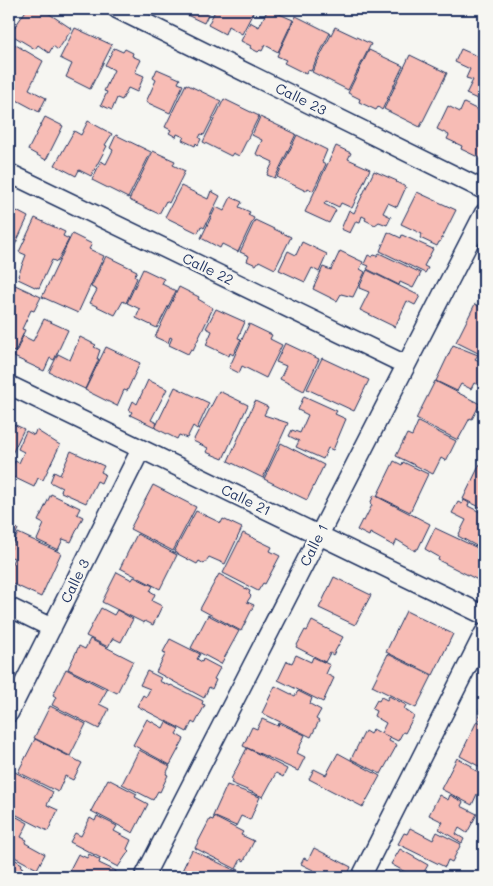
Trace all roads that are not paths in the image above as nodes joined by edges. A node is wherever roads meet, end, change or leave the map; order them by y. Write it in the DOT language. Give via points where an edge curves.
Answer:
graph roads {
  1 [pos="117,9"];
  2 [pos="9,173"];
  3 [pos="484,190"];
  4 [pos="484,213"];
  5 [pos="406,365"];
  6 [pos="9,384"];
  7 [pos="141,450"];
  8 [pos="319,535"];
  9 [pos="9,607"];
  10 [pos="484,615"];
  11 [pos="52,628"];
  12 [pos="484,633"];
  13 [pos="9,713"];
  14 [pos="144,877"];
  15 [pos="361,877"];
  1 -- 3 [label="street, Calle 23"];
  2 -- 5 [label="street, Calle 22"];
  4 -- 5 [label="street, Calle 1"];
  5 -- 8 [label="street, Calle 1"];
  6 -- 7 [label="street, Calle 21"];
  7 -- 8 [label="street, Calle 21"];
  7 -- 11 [label="street, Calle 3"];
  8 -- 10 [label="street, Calle 21"];
  8 -- 14 [label="street, Calle 1"];
  9 -- 11 [label="street"];
  11 -- 13 [label="street, Calle 3"];
  12 -- 15 [label="street"];
}
